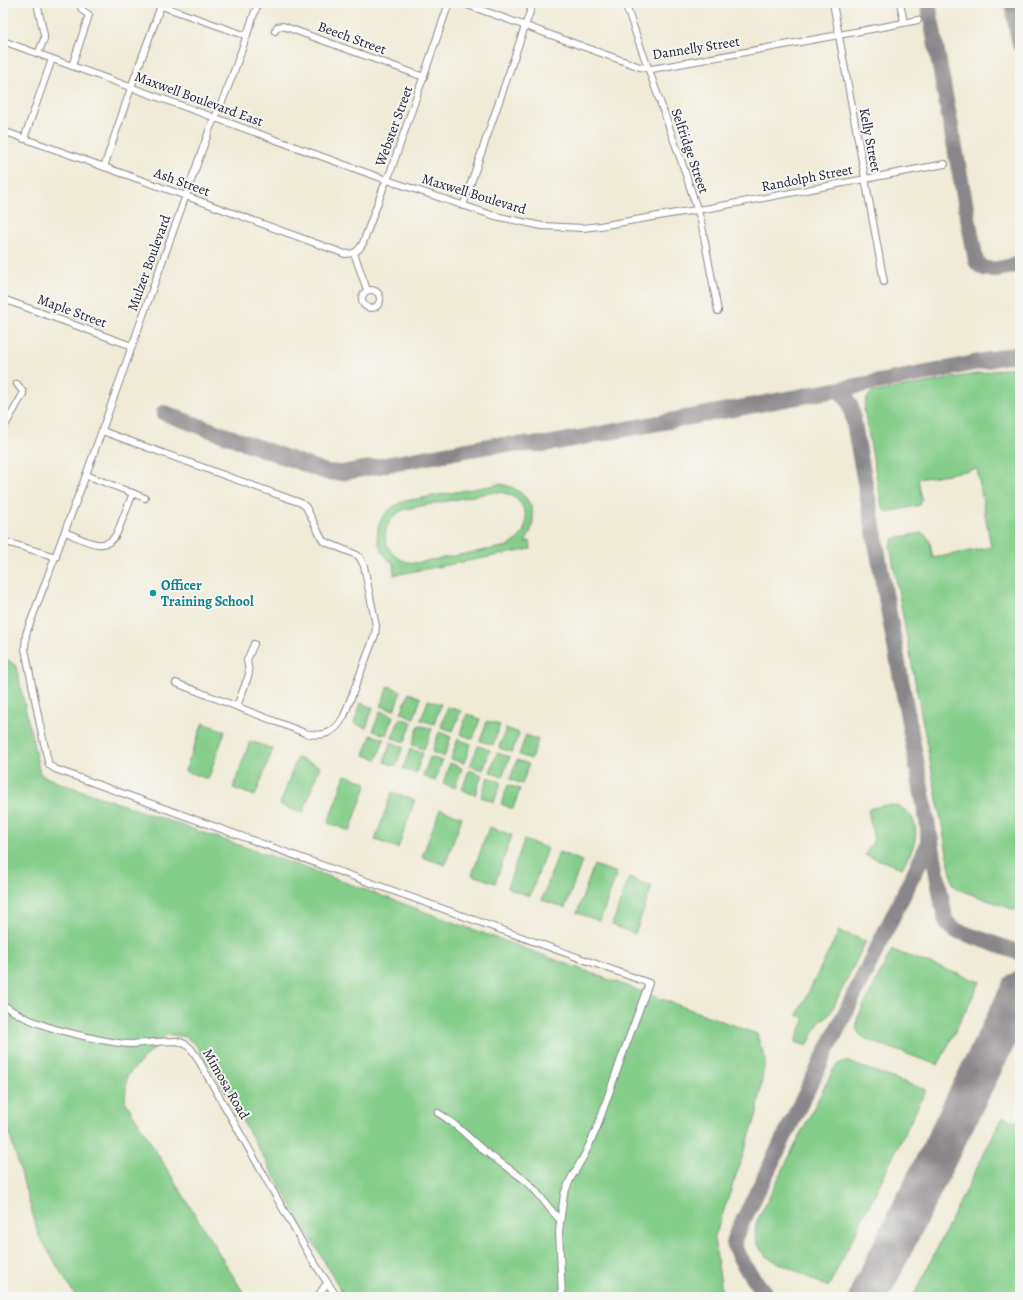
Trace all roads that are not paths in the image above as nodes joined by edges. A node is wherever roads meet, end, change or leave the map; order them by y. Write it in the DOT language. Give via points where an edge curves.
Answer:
graph roads {
  1 [pos="37,3"];
  2 [pos="80,3"];
  3 [pos="153,3"];
  4 [pos="258,3"];
  5 [pos="449,3"];
  6 [pos="462,3"];
  7 [pos="533,3"];
  8 [pos="625,3"];
  9 [pos="833,3"];
  10 [pos="900,3"];
  11 [pos="161,4"];
  12 [pos="918,20"];
  13 [pos="904,22"];
  14 [pos="525,26"];
  15 [pos="275,31"];
  16 [pos="838,34"];
  17 [pos="247,36"];
  18 [pos="3,41"];
  19 [pos="38,54"];
  20 [pos="52,59"];
  21 [pos="72,66"];
  22 [pos="648,68"];
  23 [pos="424,77"];
  24 [pos="131,87"];
  25 [pos="215,118"];
  26 [pos="3,131"];
  27 [pos="24,139"];
  28 [pos="945,164"];
  29 [pos="104,167"];
  30 [pos="387,179"];
  31 [pos="865,180"];
  32 [pos="186,196"];
  33 [pos="463,206"];
  34 [pos="697,210"];
  35 [pos="354,253"];
  36 [pos="884,282"];
  37 [pos="367,290"];
  38 [pos="3,299"];
  39 [pos="718,311"];
  40 [pos="132,346"];
  41 [pos="17,384"];
  42 [pos="3,429"];
  43 [pos="102,431"];
  44 [pos="86,475"];
  45 [pos="132,493"];
  46 [pos="145,498"];
  47 [pos="65,532"];
  48 [pos="3,541"];
  49 [pos="56,557"];
  50 [pos="254,644"];
  51 [pos="176,683"];
  52 [pos="237,706"];
  53 [pos="3,1005"];
  54 [pos="438,1113"];
  55 [pos="560,1220"];
  56 [pos="327,1283"];
  57 [pos="317,1297"];
  58 [pos="336,1297"];
  59 [pos="562,1297"];
  1 -- 19 [label="street" via="44,35"];
  2 -- 21 [label="street" via="82,10 89,15"];
  3 -- 11 [label="street"];
  4 -- 17 [label="street, Mulzer Boulevard"];
  5 -- 23 [label="street, Webster Street"];
  6 -- 14 [label="street, Dannelly Street"];
  7 -- 14 [label="street"];
  8 -- 22 [label="street, Selfridge Street"];
  9 -- 16 [label="street, Kelly Street"];
  10 -- 13 [label="street"];
  11 -- 17 [label="street"];
  11 -- 24 [label="street"];
  12 -- 13 [label="street, Dannelly Street"];
  13 -- 16 [label="street, Dannelly Street"];
  14 -- 22 [label="street, Dannelly Street"];
  14 -- 33 [label="street"];
  15 -- 23 [label="street, Beech Street" via="277,27 283,26"];
  16 -- 22 [label="street, Dannelly Street" via="660,68"];
  16 -- 31 [label="street, Kelly Street"];
  17 -- 25 [label="street, Mulzer Boulevard"];
  18 -- 19 [label="street, Maxwell Boulevard East"];
  19 -- 20 [label="street, Maxwell Boulevard East"];
  20 -- 21 [label="street, Maxwell Boulevard East"];
  20 -- 27 [label="street"];
  21 -- 24 [label="street, Maxwell Boulevard East"];
  22 -- 34 [label="street, Selfridge Street"];
  23 -- 30 [label="street, Webster Street"];
  24 -- 25 [label="street, Maxwell Boulevard East"];
  24 -- 29 [label="street"];
  25 -- 30 [label="street, Maxwell Boulevard East"];
  25 -- 32 [label="street, Mulzer Boulevard"];
  26 -- 27 [label="street, Ash Street"];
  27 -- 29 [label="street, Ash Street"];
  28 -- 31 [label="street, Randolph Street"];
  29 -- 32 [label="street, Ash Street"];
  30 -- 33 [label="street, Maxwell Boulevard"];
  30 -- 35 [label="street, Webster Street" via="362,242"];
  31 -- 34 [label="street, Randolph Street"];
  31 -- 36 [label="street, Kelly Street"];
  32 -- 35 [label="street, Ash Street" via="345,254"];
  32 -- 40 [label="street, Mulzer Boulevard"];
  33 -- 34 [label="street, Maxwell Boulevard" via="515,221 566,227 600,226"];
  34 -- 39 [label="street, Selfridge Street"];
  35 -- 37 [label="street"];
  38 -- 40 [label="street, Maple Street"];
  40 -- 43 [label="street, Mulzer Boulevard"];
  41 -- 42 [label="street" via="23,394"];
  43 -- 44 [label="street, Mulzer Boulevard"];
  43 -- 52 [label="street" via="301,503 306,507 323,540 353,553 362,561 376,631 344,716 337,727 326,734 312,735"];
  44 -- 45 [label="street"];
  44 -- 47 [label="street, Mulzer Boulevard"];
  45 -- 46 [label="street"];
  45 -- 47 [label="street" via="117,533 110,542 96,544"];
  47 -- 49 [label="street, Mulzer Boulevard"];
  48 -- 49 [label="street"];
  49 -- 55 [label="street, Mulzer Boulevard" via="28,629 25,644 40,728 51,767 649,983 596,1130 566,1188"];
  50 -- 52 [label="street" via="248,660 248,676"];
  51 -- 52 [label="street"];
  53 -- 56 [label="street, Mimosa Road" via="36,1023 80,1035 122,1043 176,1041 189,1046"];
  54 -- 55 [label="street" via="528,1183"];
  55 -- 59 [label="street"];
  56 -- 57 [label="street"];
  56 -- 58 [label="street, Mimosa Road"];
}
